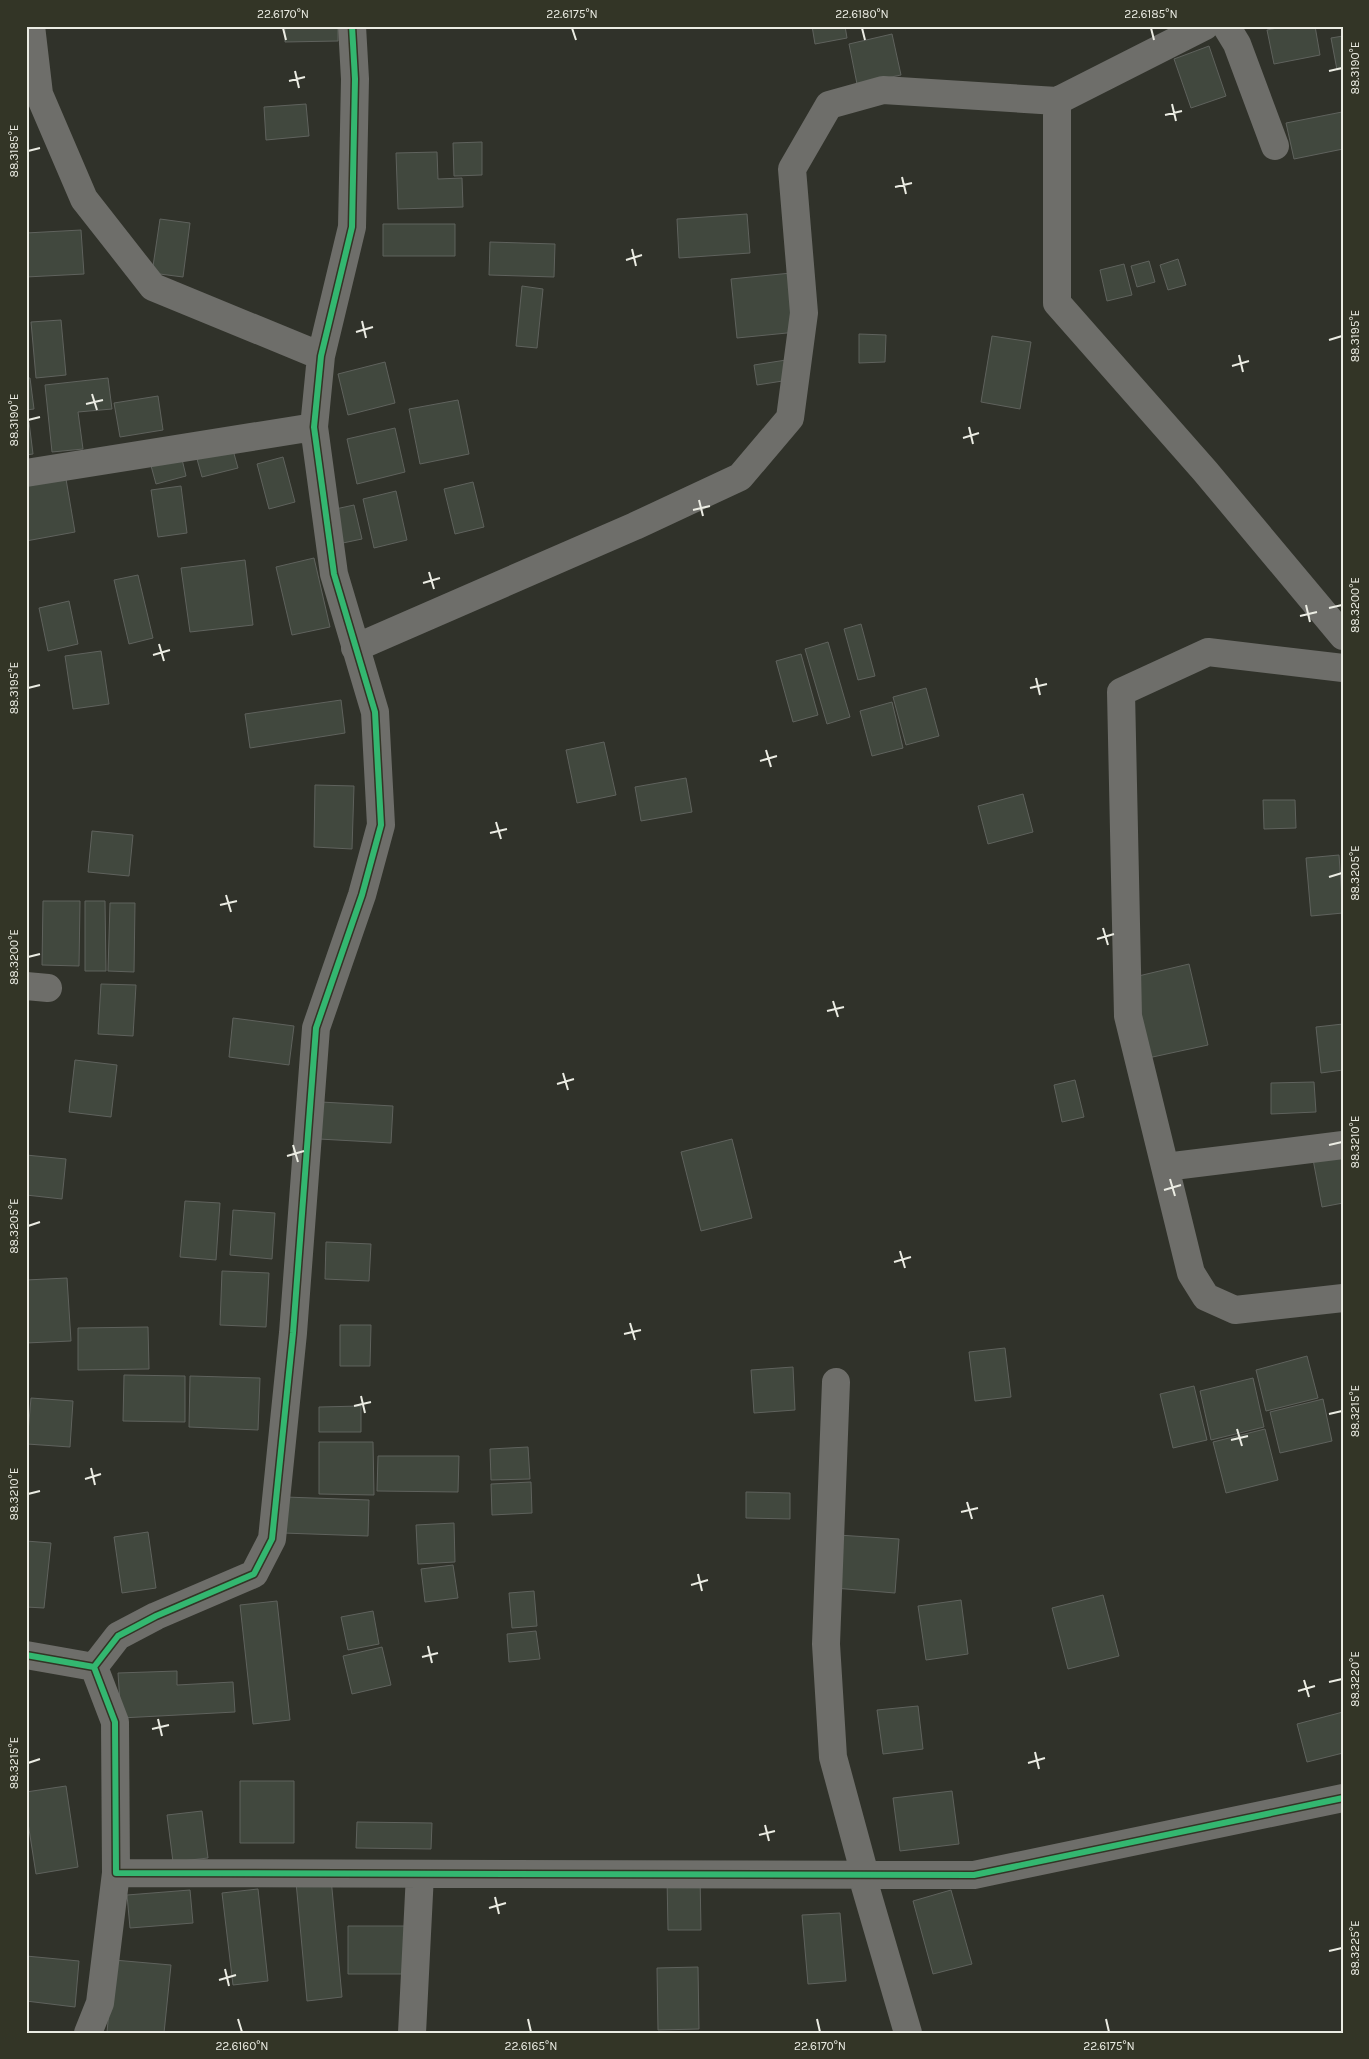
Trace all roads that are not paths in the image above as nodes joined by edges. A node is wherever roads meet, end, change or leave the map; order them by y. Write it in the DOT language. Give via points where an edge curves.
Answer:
graph roads {
  1 [pos="31,26"];
  2 [pos="352,26"];
  3 [pos="1205,26"];
  4 [pos="1226,26"];
  5 [pos="1057,101"];
  6 [pos="1275,146"];
  7 [pos="321,356"];
  8 [pos="314,427"];
  9 [pos="26,473"];
  10 [pos="1343,636"];
  11 [pos="355,648"];
  12 [pos="1343,668"];
  13 [pos="1343,1145"];
  14 [pos="1165,1167"];
  15 [pos="1343,1298"];
  16 [pos="836,1382"];
  17 [pos="26,1654"];
  18 [pos="94,1667"];
  19 [pos="1343,1798"];
  20 [pos="116,1873"];
  21 [pos="420,1874"];
  22 [pos="865,1875"];
  23 [pos="88,2033"];
  24 [pos="412,2033"];
  25 [pos="908,2033"];
  1 -- 7 [label="street" via="39,94 84,199 153,287"];
  2 -- 7 [label="street" via="355,79 352,227"];
  3 -- 5 [label="street"];
  4 -- 6 [label="street" via="1237,44"];
  5 -- 10 [label="street" via="1057,303 1205,471"];
  5 -- 11 [label="street" via="883,90 829,105 792,169 804,313 790,418 740,477"];
  7 -- 8 [label="street"];
  8 -- 9 [label="street"];
  8 -- 11 [label="street" via="334,574"];
  11 -- 18 [label="street" via="375,712 381,825 362,895 316,1028 293,1333 272,1539 254,1574 118,1636"];
  12 -- 14 [label="street" via="1208,652 1121,692 1128,1016"];
  13 -- 14 [label="street"];
  14 -- 15 [label="street" via="1191,1273 1206,1297 1235,1310"];
  16 -- 22 [label="street" via="826,1644 833,1757"];
  17 -- 18 [label="street"];
  18 -- 20 [label="street" via="115,1722"];
  19 -- 22 [label="street" via="974,1875"];
  20 -- 21 [label="street"];
  20 -- 23 [label="street" via="100,2002"];
  21 -- 22 [label="street"];
  21 -- 24 [label="street"];
  22 -- 25 [label="street" via="863,1879"];
}
